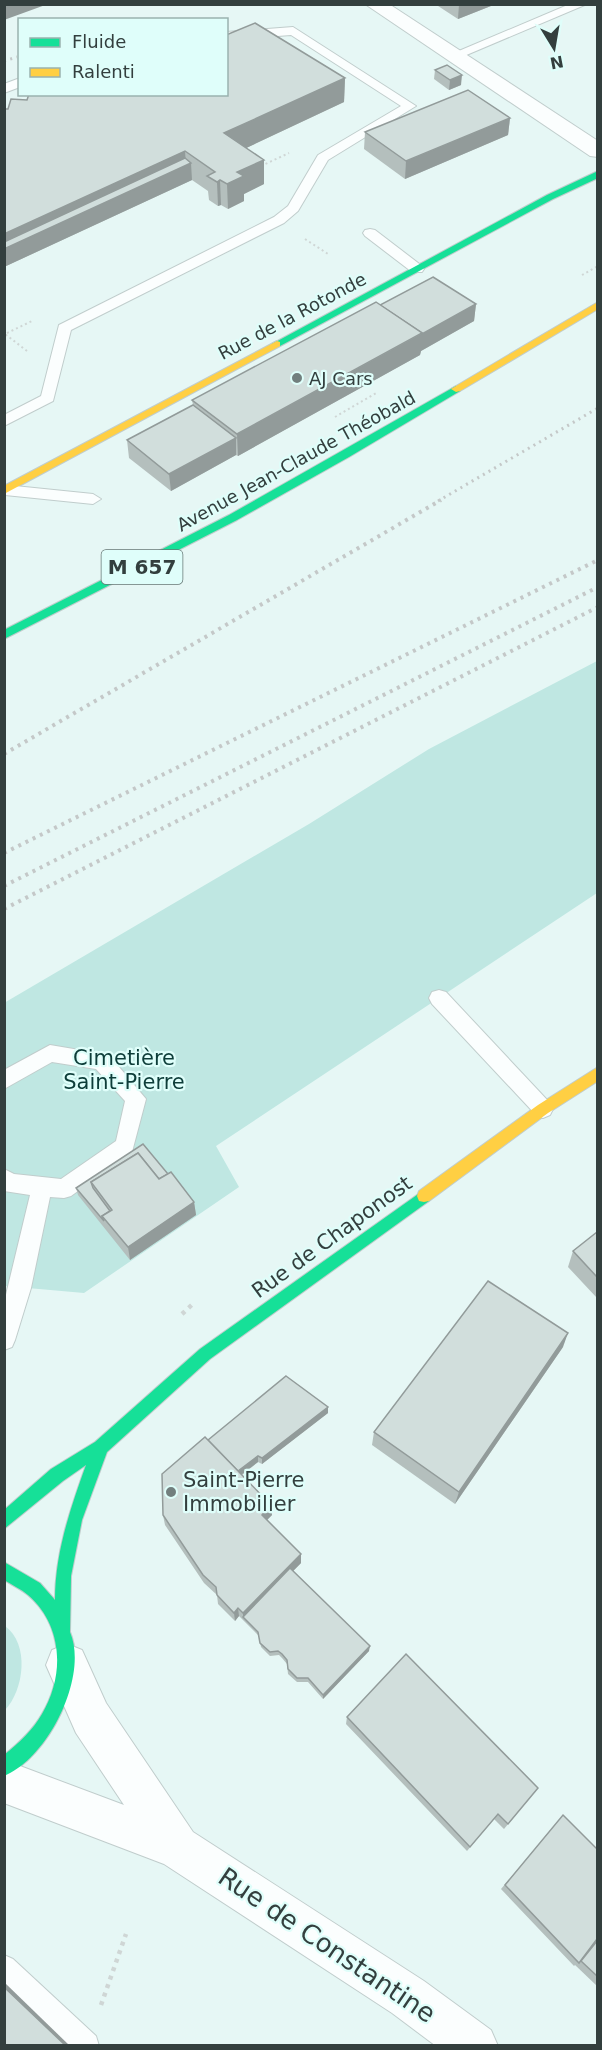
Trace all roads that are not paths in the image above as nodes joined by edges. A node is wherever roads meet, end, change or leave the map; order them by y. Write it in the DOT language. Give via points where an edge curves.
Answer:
graph roads {
  1 [pos="375,4"];
  2 [pos="582,4"];
  3 [pos="228,36"];
  4 [pos="453,56"];
  5 [pos="597,151"];
  6 [pos="597,174"];
  7 [pos="370,234"];
  8 [pos="417,269"];
  9 [pos="597,305"];
  10 [pos="4,421"];
  11 [pos="5,490"];
  12 [pos="93,499"];
  13 [pos="4,635"];
  14 [pos="439,998"];
  15 [pos="597,1072"];
  16 [pos="4,1081"];
  17 [pos="543,1109"];
  18 [pos="4,1178"];
  19 [pos="42,1187"];
  20 [pos="4,1340"];
  21 [pos="100,1447"];
  22 [pos="4,1521"];
  23 [pos="4,1570"];
  24 [pos="65,1649"];
  25 [pos="4,1767"];
  26 [pos="4,1781"];
  27 [pos="178,1846"];
  28 [pos="4,1968"];
  29 [pos="86,2046"];
  30 [pos="475,2046"];
  1 -- 4 [label="street"];
  2 -- 4 [label="lane"];
  3 -- 10 [label="lane" via="293,31 410,106 323,158 293,208 279,219 64,328 48,398"];
  4 -- 5 [label="street"];
  6 -- 8 [label="main road, Rue de la Rotonde"];
  7 -- 8 [label="lane"];
  8 -- 11 [label="main road, Rue de la Rotonde"];
  9 -- 13 [label="main road, Avenue Jean-Claude Théobald / M 657" via="278,494"];
  11 -- 12 [label="lane"];
  14 -- 17 [label="lane"];
  15 -- 17 [label="main road, Rue de Chaponost"];
  16 -- 19 [label="lane" via="50,1053 102,1061 136,1099 125,1146 64,1189"];
  17 -- 21 [label="main road, Rue de Chaponost" via="206,1354"];
  18 -- 19 [label="lane" via="8,1184"];
  19 -- 20 [label="lane"];
  21 -- 22 [label="main road, Rue de Chaponost" via="57,1475"];
  21 -- 24 [label="main road, Rue de Chaponost" via="74,1520 63,1576"];
  23 -- 24 [label="main road" via="28,1582 50,1604"];
  24 -- 25 [label="main road, Rue de Chaponost" via="61,1700 44,1731 20,1758"];
  24 -- 27 [label="street, Rue de Constantine" via="91,1718"];
  26 -- 27 [label="street, Rue de Constantine"];
  27 -- 30 [label="street, Rue de Constantine" via="408,1997"];
  28 -- 29 [label="lane"];
}
